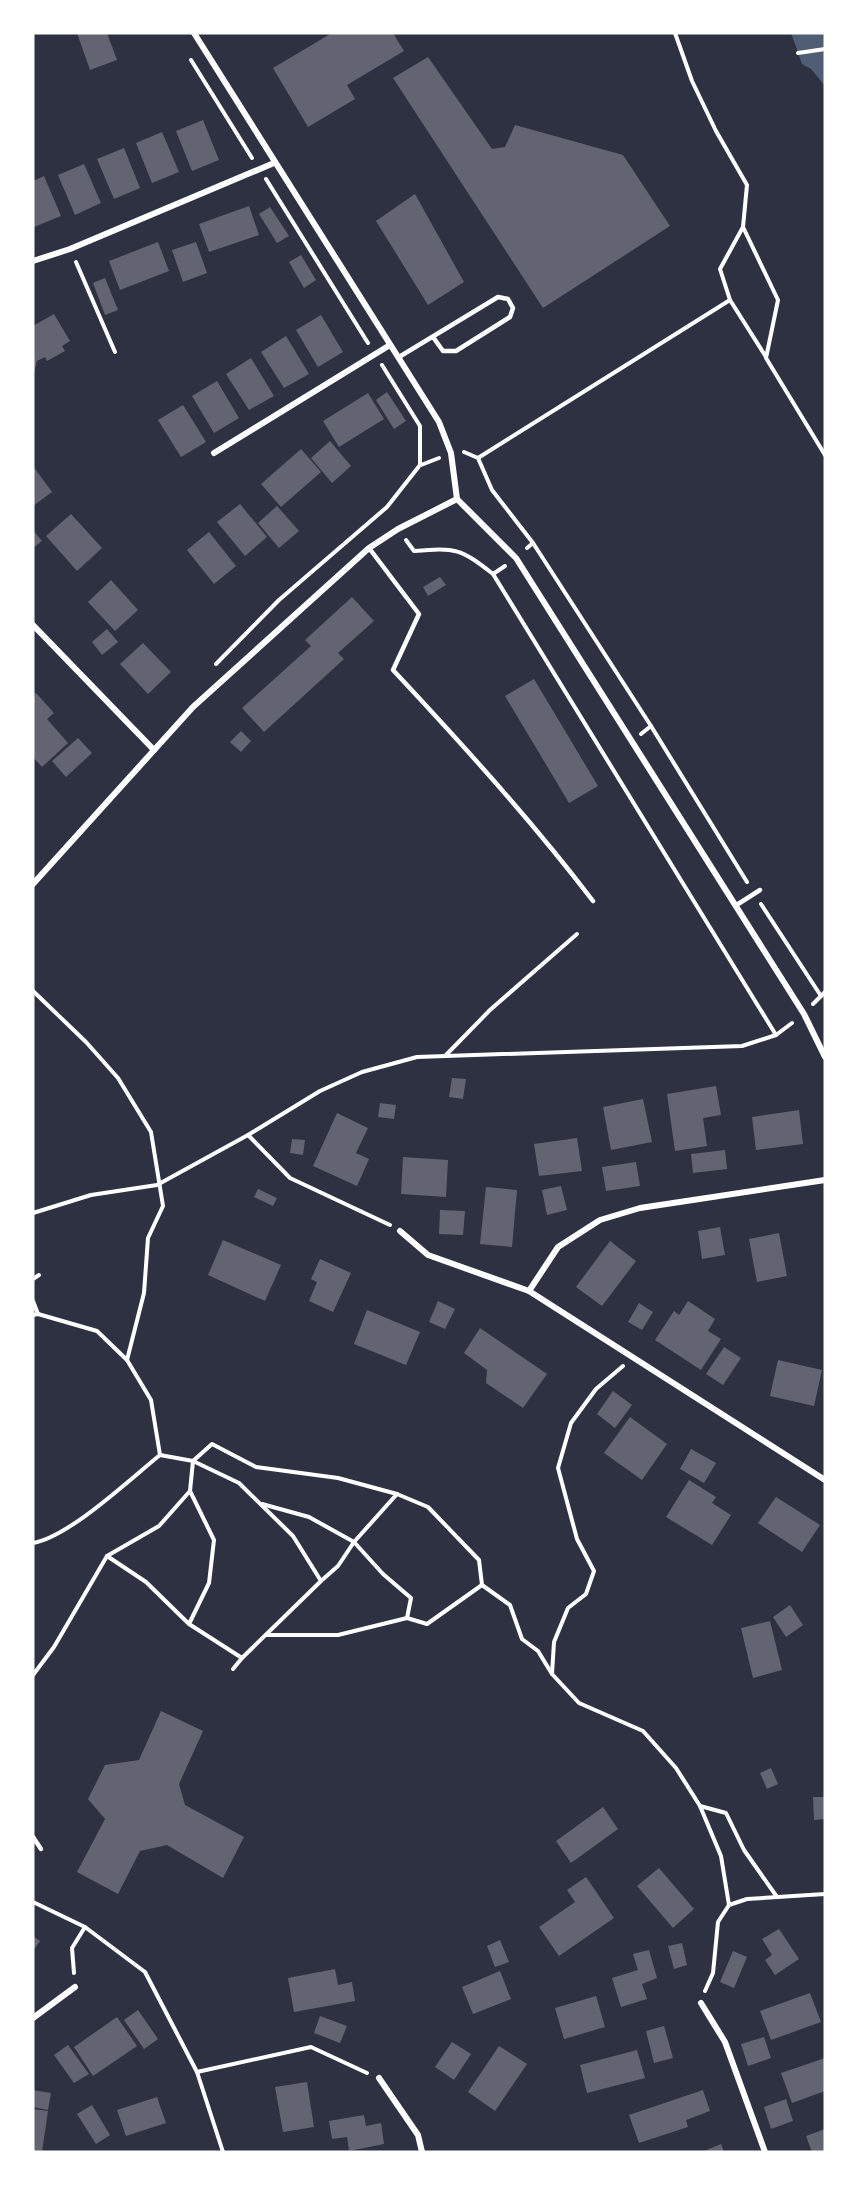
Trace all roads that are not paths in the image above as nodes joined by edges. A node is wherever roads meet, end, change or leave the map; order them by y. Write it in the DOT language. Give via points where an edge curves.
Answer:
graph roads {
  1 [pos="194,33"];
  2 [pos="274,163"];
  3 [pos="33,261"];
  4 [pos="434,338"];
  5 [pos="390,345"];
  6 [pos="399,357"];
  7 [pos="214,453"];
  8 [pos="457,499"];
  9 [pos="369,548"];
  10 [pos="33,625"];
  11 [pos="154,750"];
  12 [pos="33,884"];
  13 [pos="760,890"];
  14 [pos="593,901"];
  15 [pos="735,906"];
  16 [pos="825,1057"];
  17 [pos="825,1180"];
  18 [pos="400,1231"];
  19 [pos="529,1291"];
  20 [pos="825,1480"];
  21 [pos="33,1837"];
  22 [pos="41,1849"];
  23 [pos="75,1987"];
  24 [pos="700,2002"];
  25 [pos="33,2018"];
  26 [pos="379,2078"];
  27 [pos="422,2152"];
  28 [pos="765,2152"];
  1 -- 2 [label="street"];
  2 -- 3 [label="street"];
  2 -- 5 [label="street"];
  4 -- 4 [label="lane" via="498,297 508,299 513,308 510,317 456,351 443,351"];
  4 -- 6 [label="lane"];
  5 -- 6 [label="street"];
  5 -- 7 [label="street"];
  6 -- 8 [label="street" via="439,422 452,453"];
  8 -- 9 [label="street"];
  8 -- 15 [label="street" via="516,558"];
  9 -- 11 [label="street" via="194,707"];
  9 -- 14 [label="lane" via="419,615 393,670 513,802"];
  10 -- 11 [label="street"];
  11 -- 12 [label="street"];
  13 -- 15 [label="lane"];
  15 -- 16 [label="street" via="804,1014"];
  17 -- 19 [label="street" via="640,1208 600,1220 558,1247"];
  18 -- 19 [label="street" via="428,1255"];
  19 -- 20 [label="street"];
  21 -- 22 [label="lane"];
  23 -- 25 [label="street"];
  24 -- 28 [label="street" via="725,2042"];
  26 -- 27 [label="street" via="418,2135"];
}
